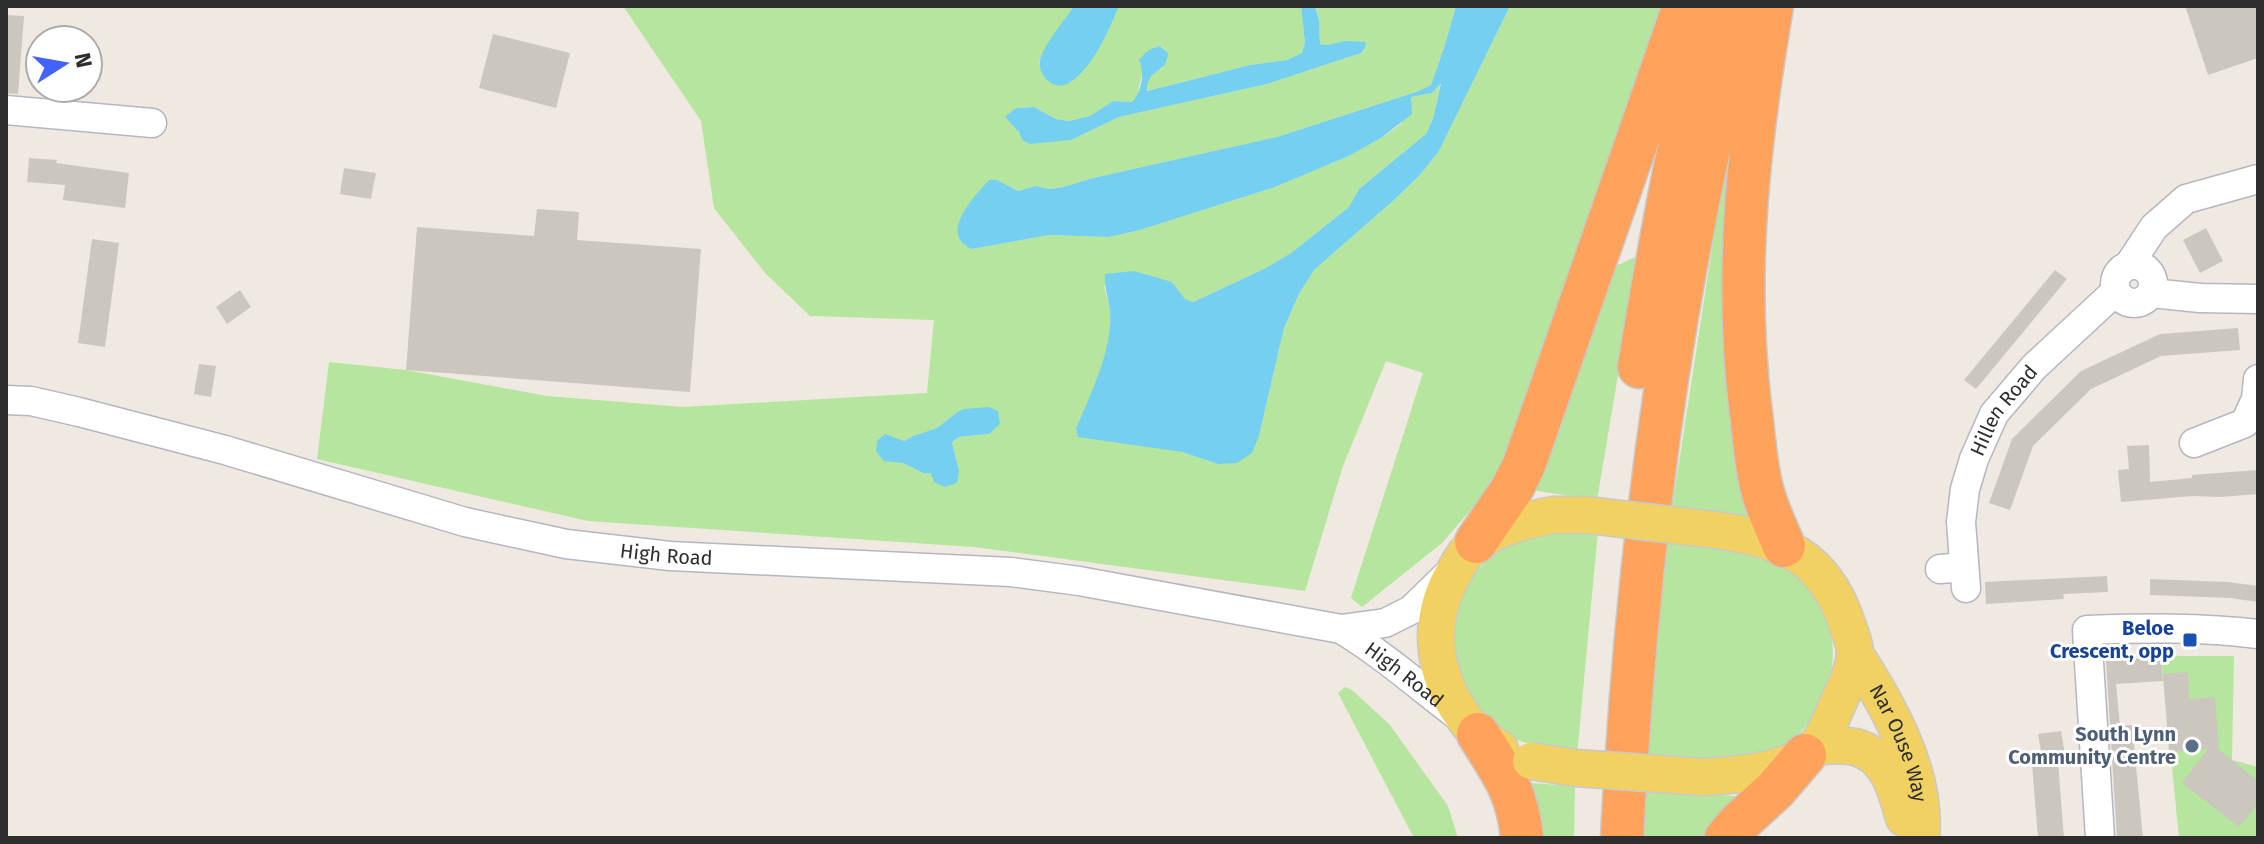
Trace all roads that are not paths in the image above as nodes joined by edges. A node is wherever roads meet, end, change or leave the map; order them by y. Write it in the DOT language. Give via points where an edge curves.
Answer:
graph roads {
  1 [pos="1684,6"];
  2 [pos="1712,6"];
  3 [pos="1743,6"];
  4 [pos="1772,6"];
  5 [pos="6,110"];
  6 [pos="152,123"];
  7 [pos="2258,179"];
  8 [pos="2129,265"];
  9 [pos="2116,291"];
  10 [pos="2151,293"];
  11 [pos="2258,299"];
  12 [pos="2258,379"];
  13 [pos="6,400"];
  14 [pos="2253,418"];
  15 [pos="2194,443"];
  16 [pos="1784,546"];
  17 [pos="1467,552"];
  18 [pos="1957,574"];
  19 [pos="1331,627"];
  20 [pos="2258,634"];
  21 [pos="1855,654"];
  22 [pos="1472,728"];
  23 [pos="1811,750"];
  24 [pos="1522,838"];
  25 [pos="1594,838"];
  26 [pos="1622,838"];
  27 [pos="1726,838"];
  28 [pos="1909,838"];
  29 [pos="1921,838"];
  30 [pos="2100,838"];
  1 -- 17 [label="highway" via="1524,465"];
  2 -- 25 [label="highway" via="1657,257 1635,391 1612,585"];
  3 -- 26 [label="highway" via="1685,267 1662,406 1642,572"];
  4 -- 16 [label="highway" via="1752,133 1743,287 1745,361 1761,487"];
  5 -- 6 [label="street"];
  7 -- 8 [label="street, Hillen Road" via="2186,199 2154,227"];
  8 -- 9 [label="street, Hillen Road" via="2118,272"];
  8 -- 10 [label="street" via="2151,275"];
  9 -- 10 [label="street" via="2136,304"];
  9 -- 18 [label="street, Hillen Road" via="2034,367 1994,414 1965,489"];
  10 -- 11 [label="street"];
  12 -- 14 [label="street"];
  13 -- 19 [label="street, High Road" via="93,415 465,522 566,544 670,556 1011,572"];
  14 -- 15 [label="street"];
  16 -- 17 [label="main road, bridge" via="1723,531 1553,515 1526,520"];
  16 -- 21 [label="main road, Nar Ouse Way" via="1825,581 1840,604"];
  17 -- 19 [label="street, High Road" via="1411,610 1385,623"];
  17 -- 22 [label="main road" via="1443,595 1435,644 1442,676"];
  19 -- 22 [label="street, High Road" via="1383,656"];
  20 -- 30 [label="street" via="2087,630"];
  21 -- 23 [label="main road" via="1829,724"];
  21 -- 29 [label="main road, Nar Ouse Way" via="1879,691 1913,769"];
  22 -- 23 [label="main road, bridge" via="1503,751 1531,761 1703,777 1755,773"];
  22 -- 24 [label="highway" via="1511,789"];
  23 -- 27 [label="highway"];
  23 -- 28 [label="main road, Nar Ouse Way" via="1854,747 1871,754 1894,786"];
}
